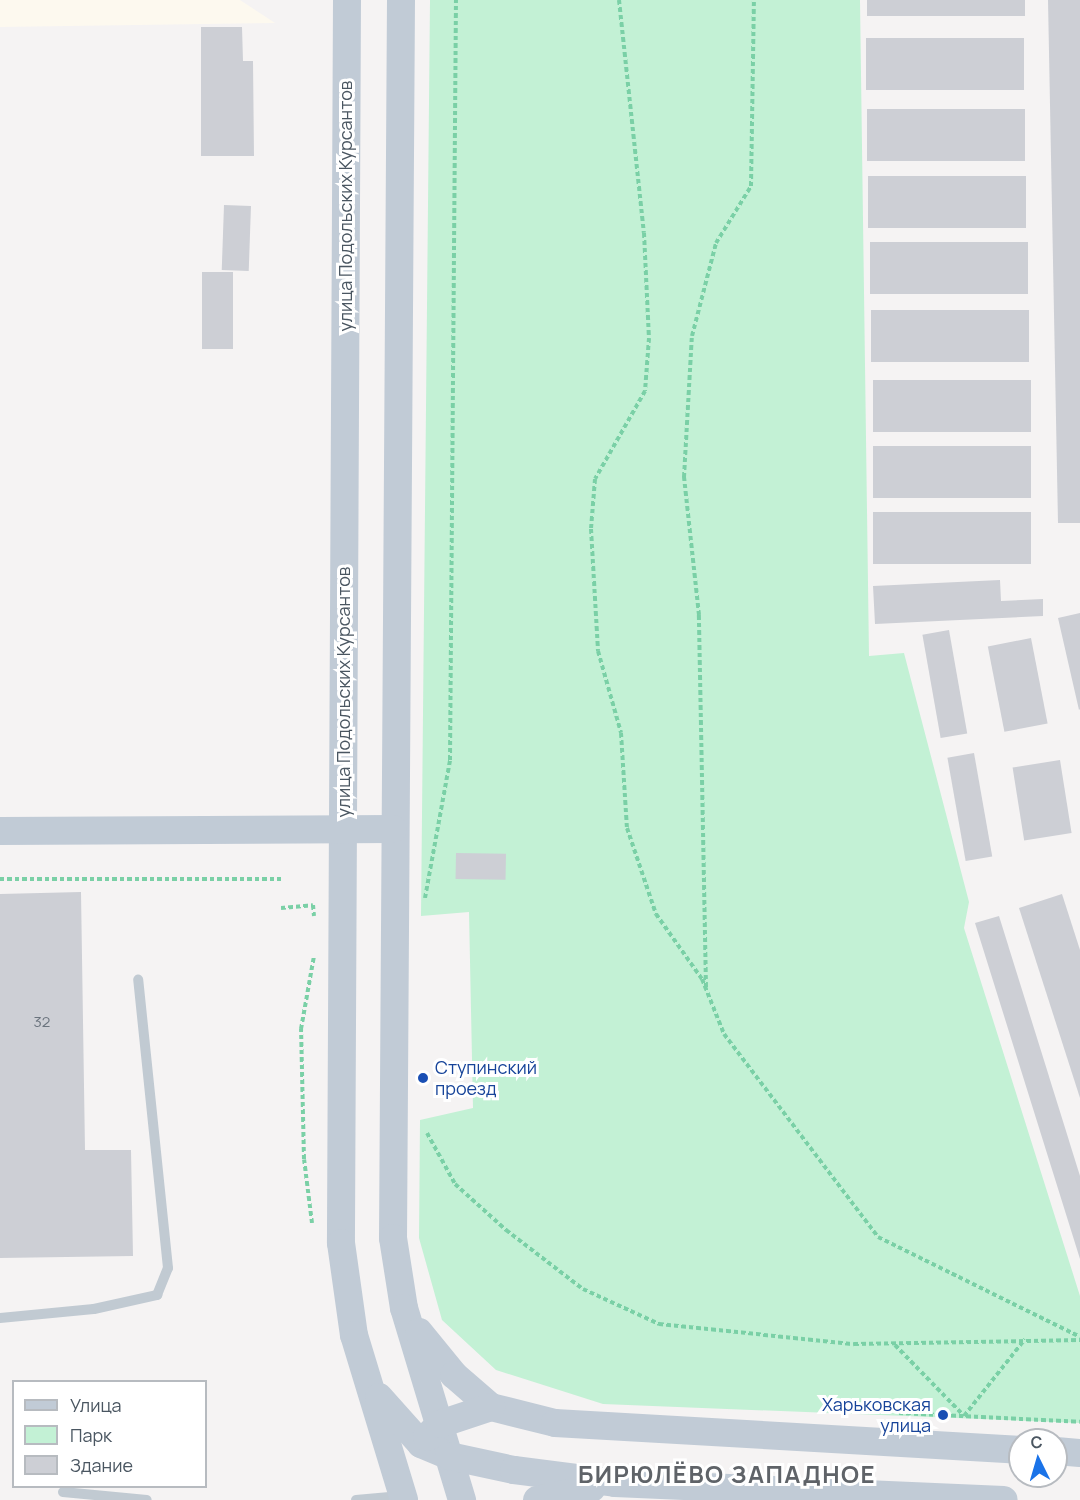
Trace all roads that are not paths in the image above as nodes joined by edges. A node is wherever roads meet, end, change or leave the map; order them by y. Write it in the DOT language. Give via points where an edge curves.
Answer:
graph roads {
  1 [pos="347,0"];
  2 [pos="401,0"];
  3 [pos="342,828"];
  4 [pos="393,829"];
  5 [pos="0,831"];
  6 [pos="138,980"];
  7 [pos="404,1308"];
  8 [pos="0,1318"];
  9 [pos="367,1381"];
  10 [pos="491,1407"];
  11 [pos="430,1434"];
  12 [pos="1008,1449"];
  13 [pos="449,1456"];
  14 [pos="627,1489"];
  15 [pos="63,1492"];
  16 [pos="403,1498"];
  17 [pos="147,1500"];
  18 [pos="356,1500"];
  19 [pos="462,1500"];
  20 [pos="537,1500"];
  21 [pos="1004,1500"];
  1 -- 3 [label="main road, улица Подольских Курсантов"];
  2 -- 4 [label="main road, улица Подольских Курсантов"];
  3 -- 4 [label="main road"];
  3 -- 5 [label="main road"];
  3 -- 9 [label="main road, улица Подольских Курсантов" via="341,1243 344,1289"];
  4 -- 7 [label="main road, улица Подольских Курсантов" via="393,1238"];
  6 -- 8 [label="lane" via="168,1268 157,1295 94,1309"];
  7 -- 10 [label="main road, улица Подольских Курсантов" via="430,1350"];
  7 -- 11 [label="main road, улица Подольских Курсантов"];
  9 -- 11 [label="main road, улица Подольских Курсантов"];
  9 -- 16 [label="main road, улица Подольских Курсантов"];
  10 -- 11 [label="main road"];
  10 -- 12 [label="main road" via="594,1428"];
  11 -- 13 [label="main road, улица Подольских Курсантов"];
  11 -- 16 [label="main road"];
  13 -- 14 [label="main road"];
  13 -- 19 [label="main road, улица Подольских Курсантов"];
  14 -- 20 [label="main road"];
  14 -- 21 [label="main road"];
  15 -- 17 [label="lane"];
  16 -- 18 [label="lane"];
}
